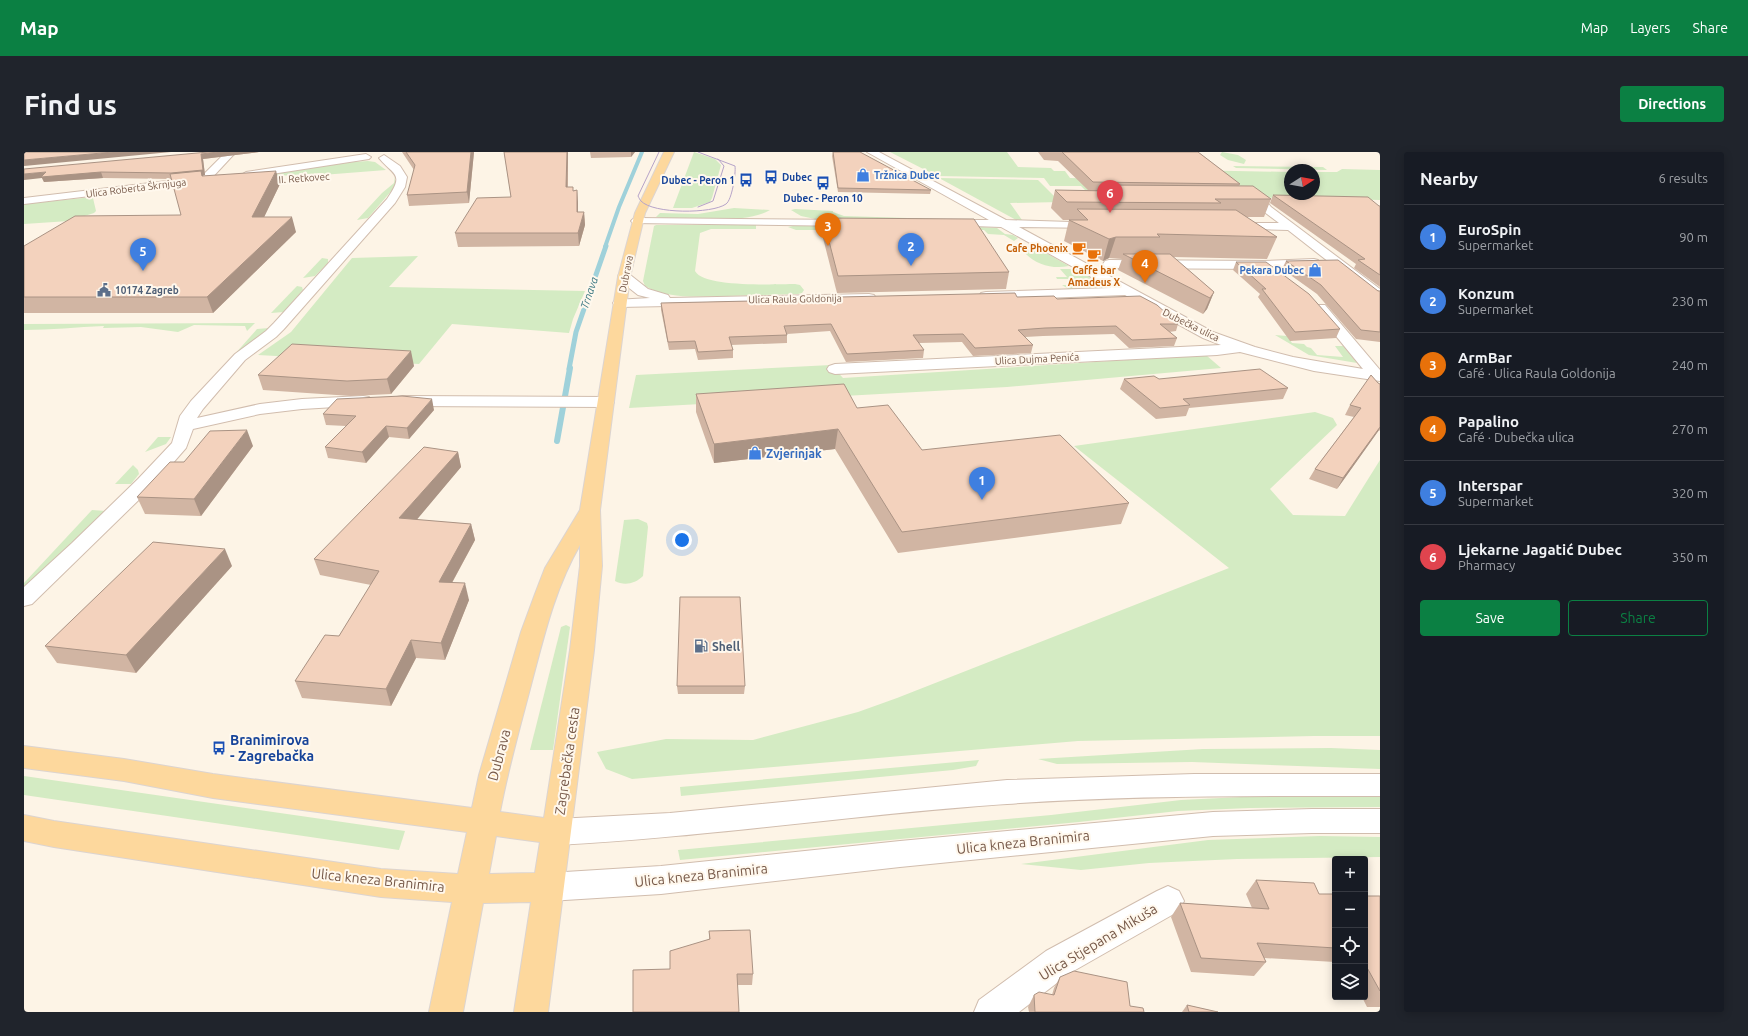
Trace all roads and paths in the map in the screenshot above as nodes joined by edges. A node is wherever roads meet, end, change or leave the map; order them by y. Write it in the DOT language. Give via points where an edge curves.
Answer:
graph roads {
  1 [pos="231,152"];
  2 [pos="669,152"];
  3 [pos="872,152"];
  4 [pos="293,178"];
  5 [pos="205,179"];
  6 [pos="217,181"];
  7 [pos="1233,198"];
  8 [pos="24,201"];
  9 [pos="638,221"];
  10 [pos="866,223"];
  11 [pos="936,223"];
  12 [pos="1004,224"];
  13 [pos="1109,225"];
  14 [pos="1216,226"];
  15 [pos="1291,227"];
  16 [pos="1337,262"];
  17 [pos="1109,264"];
  18 [pos="1266,265"];
  19 [pos="624,277"];
  20 [pos="1286,278"];
  21 [pos="1126,291"];
  22 [pos="1380,295"];
  23 [pos="974,296"];
  24 [pos="879,298"];
  25 [pos="1311,298"];
  26 [pos="680,300"];
  27 [pos="620,302"];
  28 [pos="1240,347"];
  29 [pos="835,369"];
  30 [pos="1379,376"];
  31 [pos="606,402"];
  32 [pos="185,426"];
  33 [pos="590,510"];
  34 [pos="24,599"];
  35 [pos="24,757"];
  36 [pos="1380,785"];
  37 [pos="1380,821"];
  38 [pos="483,822"];
  39 [pos="24,828"];
  40 [pos="557,832"];
  41 [pos="550,888"];
  42 [pos="470,889"];
  43 [pos="1168,901"];
  44 [pos="446,1012"];
  45 [pos="531,1012"];
  46 [pos="990,1012"];
  1 -- 5 [label="street"];
  2 -- 9 [label="main road, Dubrava"];
  3 -- 12 [label="street, Dubečka ulica"];
  4 -- 32 [label="street, II. Retkovec" via="240,179 366,157 374,153 390,155 402,174 401,187 396,194 279,326 240,357 223,375 197,404"];
  5 -- 6 [label="street" via="205,182"];
  5 -- 8 [label="street, Ulica Roberta Škrnjuga"];
  7 -- 15 [label="street" via="1259,200"];
  9 -- 10 [label="street"];
  9 -- 19 [label="main road, Dubrava"];
  11 -- 12 [label="street"];
  12 -- 13 [label="street"];
  12 -- 21 [label="street, Dubečka ulica"];
  14 -- 15 [label="street"];
  15 -- 16 [label="street"];
  16 -- 18 [label="street"];
  16 -- 22 [label="street"];
  17 -- 18 [label="street"];
  18 -- 20 [label="street"];
  19 -- 26 [label="street, Ulica Raula Goldonija" via="647,294"];
  19 -- 27 [label="main road, Dubrava"];
  21 -- 23 [label="street"];
  21 -- 28 [label="street, Dubečka ulica" via="1208,335"];
  24 -- 26 [label="street, Ulica Raula Goldonija"];
  25 -- 30 [label="street, Dubečka ulica"];
  26 -- 27 [label="street, Ulica Raula Goldonija"];
  27 -- 31 [label="main road, Dubrava"];
  28 -- 29 [label="street, Ulica Dujma Penića"];
  28 -- 30 [label="street, Dubečka ulica" via="1327,369"];
  31 -- 32 [label="street" via="380,401 302,404 260,409"];
  31 -- 33 [label="main road, Dubrava"];
  32 -- 34 [label="street" via="180,444 145,483"];
  33 -- 38 [label="main road, Dubrava" via="563,556 546,594 493,775"];
  33 -- 40 [label="main road, Zagrebačka cesta" via="590,584"];
  35 -- 38 [label="main road" via="124,770 213,786"];
  36 -- 40 [label="street" via="1188,785 1007,792 684,823"];
  37 -- 41 [label="street, Ulica kneza Branimira" via="1213,824 915,852 660,880"];
  38 -- 40 [label="main road"];
  38 -- 42 [label="main road, Dubrava"];
  39 -- 42 [label="main road, Ulica kneza Branimira" via="374,882"];
  40 -- 41 [label="main road, Zagrebačka cesta"];
  41 -- 42 [label="main road, Ulica kneza Branimira"];
  41 -- 45 [label="main road, Zagrebačka cesta"];
  42 -- 44 [label="main road, Dubrava"];
  43 -- 46 [label="street, Ulica Stjepana Mikuša" via="1058,962"];
}
